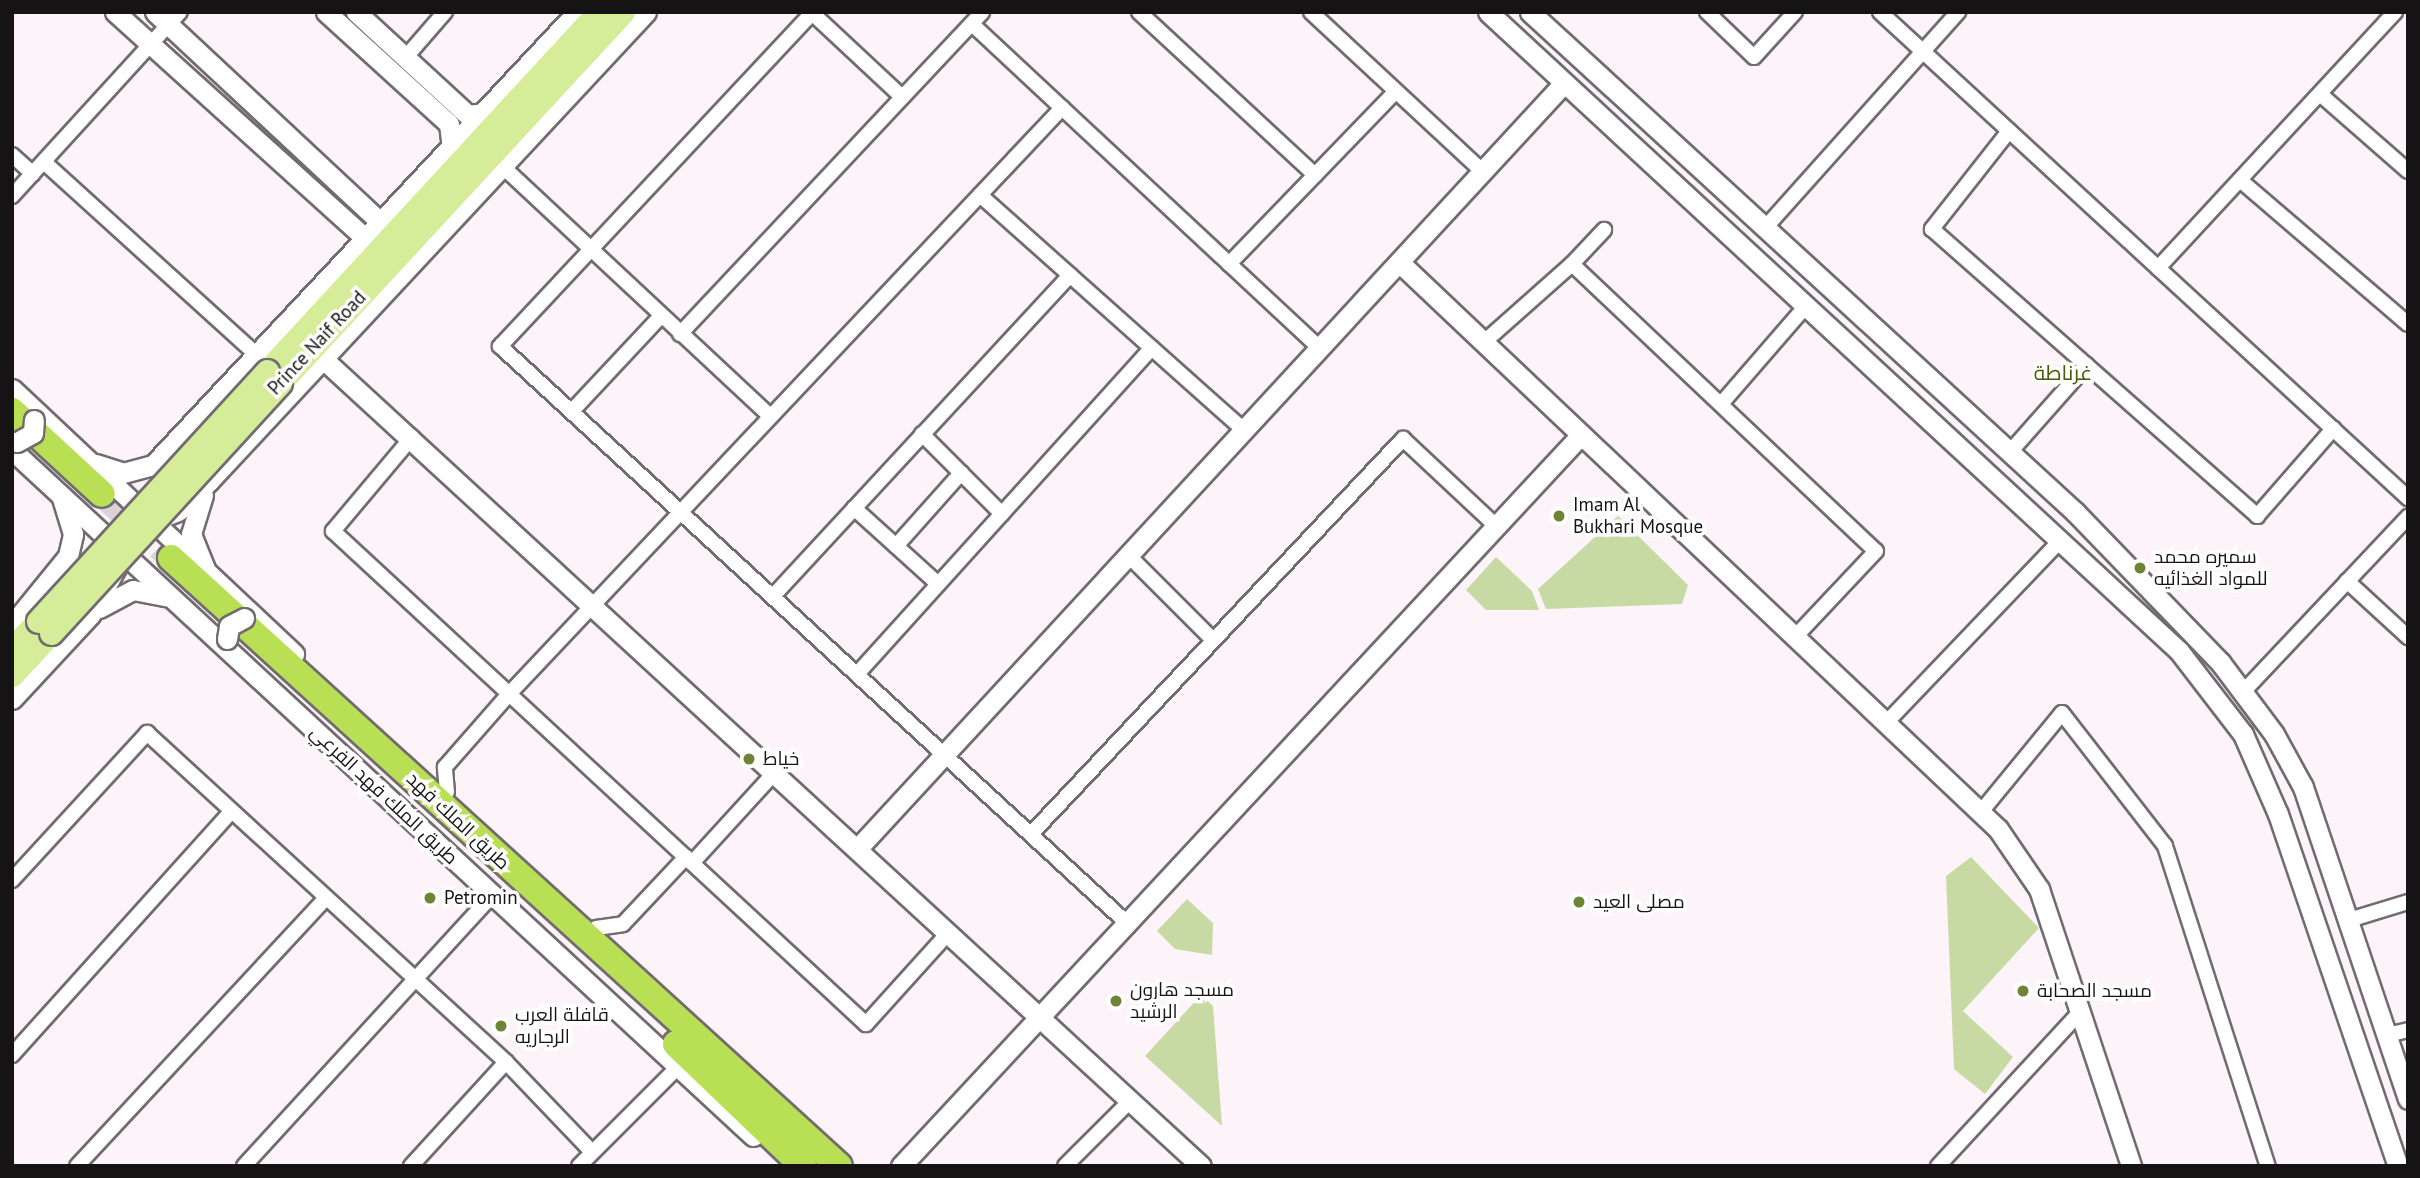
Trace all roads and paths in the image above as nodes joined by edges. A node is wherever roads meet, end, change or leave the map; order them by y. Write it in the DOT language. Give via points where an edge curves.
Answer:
graph roads {
  1 [pos="115,12"];
  2 [pos="326,12"];
  3 [pos="356,12"];
  4 [pos="445,12"];
  5 [pos="577,12"];
  6 [pos="598,12"];
  7 [pos="622,12"];
  8 [pos="646,12"];
  9 [pos="982,12"];
  10 [pos="1139,12"];
  11 [pos="1311,12"];
  12 [pos="1488,12"];
  13 [pos="1707,12"];
  14 [pos="1794,12"];
  15 [pos="1880,12"];
  16 [pos="1958,12"];
  17 [pos="2395,12"];
  18 [pos="813,13"];
  19 [pos="1539,15"];
  20 [pos="168,16"];
  21 [pos="972,24"];
  22 [pos="150,45"];
  23 [pos="1922,51"];
  24 [pos="405,58"];
  25 [pos="1564,83"];
  26 [pos="1396,91"];
  27 [pos="2319,94"];
  28 [pos="902,97"];
  29 [pos="1062,108"];
  30 [pos="485,113"];
  31 [pos="2009,131"];
  32 [pos="452,149"];
  33 [pos="12,155"];
  34 [pos="44,162"];
  35 [pos="502,166"];
  36 [pos="2408,171"];
  37 [pos="1483,172"];
  38 [pos="33,174"];
  39 [pos="1315,175"];
  40 [pos="2240,180"];
  41 [pos="340,184"];
  42 [pos="980,195"];
  43 [pos="12,196"];
  44 [pos="325,203"];
  45 [pos="382,224"];
  46 [pos="1765,228"];
  47 [pos="1604,230"];
  48 [pos="366,240"];
  49 [pos="589,246"];
  50 [pos="1399,262"];
  51 [pos="1229,264"];
  52 [pos="1572,264"];
  53 [pos="2158,268"];
  54 [pos="1070,275"];
  55 [pos="1805,307"];
  56 [pos="661,316"];
  57 [pos="2408,324"];
  58 [pos="680,334"];
  59 [pos="1483,343"];
  60 [pos="1152,348"];
  61 [pos="1320,348"];
  62 [pos="322,358"];
  63 [pos="2087,365"];
  64 [pos="269,371"];
  65 [pos="12,389"];
  66 [pos="224,395"];
  67 [pos="1721,404"];
  68 [pos="572,411"];
  69 [pos="771,416"];
  70 [pos="260,425"];
  71 [pos="19,428"];
  72 [pos="2333,429"];
  73 [pos="1244,430"];
  74 [pos="922,434"];
  75 [pos="412,437"];
  76 [pos="1579,437"];
  77 [pos="178,442"];
  78 [pos="2010,452"];
  79 [pos="89,461"];
  80 [pos="961,473"];
  81 [pos="209,481"];
  82 [pos="55,488"];
  83 [pos="2408,498"];
  84 [pos="101,502"];
  85 [pos="854,508"];
  86 [pos="682,510"];
  87 [pos="1002,514"];
  88 [pos="2408,517"];
  89 [pos="1497,527"];
  90 [pos="131,532"];
  91 [pos="2058,543"];
  92 [pos="896,546"];
  93 [pos="1128,555"];
  94 [pos="161,560"];
  95 [pos="209,573"];
  96 [pos="2347,581"];
  97 [pos="939,584"];
  98 [pos="47,588"];
  99 [pos="774,595"];
  100 [pos="169,597"];
  101 [pos="593,604"];
  102 [pos="90,615"];
  103 [pos="253,620"];
  104 [pos="12,625"];
  105 [pos="45,627"];
  106 [pos="76,631"];
  107 [pos="2408,637"];
  108 [pos="1794,638"];
  109 [pos="1213,640"];
  110 [pos="12,648"];
  111 [pos="231,648"];
  112 [pos="858,673"];
  113 [pos="12,675"];
  114 [pos="2243,692"];
  115 [pos="509,694"];
  116 [pos="12,699"];
  117 [pos="1885,724"];
  118 [pos="945,754"];
  119 [pos="775,772"];
  120 [pos="447,792"];
  121 [pos="1980,813"];
  122 [pos="229,814"];
  123 [pos="1031,834"];
  124 [pos="858,848"];
  125 [pos="689,860"];
  126 [pos="12,880"];
  127 [pos="492,895"];
  128 [pos="324,900"];
  129 [pos="2408,902"];
  130 [pos="2349,920"];
  131 [pos="1129,925"];
  132 [pos="596,928"];
  133 [pos="949,932"];
  134 [pos="415,982"];
  135 [pos="2080,1012"];
  136 [pos="1044,1018"];
  137 [pos="2408,1030"];
  138 [pos="2387,1035"];
  139 [pos="12,1055"];
  140 [pos="506,1062"];
  141 [pos="678,1067"];
  142 [pos="751,1084"];
  143 [pos="2408,1099"];
  144 [pos="1130,1101"];
  145 [pos="590,1150"];
  146 [pos="77,1166"];
  147 [pos="244,1166"];
  148 [pos="411,1166"];
  149 [pos="579,1166"];
  150 [pos="789,1166"];
  151 [pos="803,1166"];
  152 [pos="839,1166"];
  153 [pos="901,1166"];
  154 [pos="1065,1166"];
  155 [pos="1201,1166"];
  156 [pos="1938,1166"];
  157 [pos="2132,1166"];
  158 [pos="2268,1166"];
  159 [pos="2398,1166"];
  1 -- 22 [label="street"];
  2 -- 32 [label="street" via="449,124"];
  3 -- 24 [label="street"];
  4 -- 24 [label="street"];
  5 -- 30 [label="street, Prince Naif Road"];
  6 -- 64 [label="main road, Prince Naif Road"];
  7 -- 64 [label="main road, Prince Naif Road"];
  8 -- 35 [label="street, Prince Naif Road"];
  9 -- 21 [label="street"];
  10 -- 39 [label="street"];
  11 -- 26 [label="street"];
  12 -- 25 [label="street"];
  13 -- 14 [label="street" via="1754,57"];
  15 -- 23 [label="street"];
  16 -- 23 [label="street"];
  17 -- 27 [label="street"];
  18 -- 28 [label="street"];
  18 -- 49 [label="street"];
  19 -- 46 [label="street"];
  20 -- 22 [label="street"];
  20 -- 41 [label="street"];
  21 -- 28 [label="street"];
  21 -- 29 [label="street"];
  22 -- 34 [label="street"];
  22 -- 44 [label="street"];
  23 -- 31 [label="street"];
  23 -- 46 [label="street"];
  24 -- 30 [label="street" via="468,115"];
  25 -- 37 [label="street"];
  25 -- 55 [label="street"];
  26 -- 37 [label="street"];
  26 -- 39 [label="street"];
  27 -- 36 [label="street"];
  27 -- 40 [label="street"];
  28 -- 58 [label="street"];
  29 -- 42 [label="street"];
  29 -- 51 [label="street"];
  30 -- 32 [label="street, Prince Naif Road"];
  31 -- 53 [label="street"];
  31 -- 63 [label="street" via="1933,229"];
  32 -- 45 [label="street, Prince Naif Road"];
  33 -- 38 [label="street"];
  34 -- 38 [label="street"];
  34 -- 64 [label="street"];
  35 -- 49 [label="street"];
  35 -- 62 [label="street, Prince Naif Road"];
  37 -- 50 [label="street"];
  38 -- 43 [label="street"];
  39 -- 51 [label="street"];
  40 -- 53 [label="street"];
  40 -- 57 [label="street"];
  41 -- 44 [label="street"];
  41 -- 45 [label="street"];
  42 -- 54 [label="street"];
  42 -- 69 [label="street"];
  44 -- 48 [label="street"];
  45 -- 48 [label="street, Prince Naif Road"];
  46 -- 78 [label="street"];
  47 -- 52 [label="street"];
  48 -- 64 [label="street, Prince Naif Road"];
  49 -- 56 [label="street"];
  49 -- 68 [label="street" via="500,346"];
  50 -- 59 [label="street"];
  50 -- 61 [label="street"];
  51 -- 61 [label="street"];
  52 -- 59 [label="street"];
  52 -- 67 [label="street"];
  53 -- 72 [label="street"];
  54 -- 60 [label="street"];
  54 -- 74 [label="street"];
  55 -- 67 [label="street"];
  55 -- 91 [label="street"];
  56 -- 58 [label="street"];
  56 -- 68 [label="street"];
  58 -- 69 [label="street"];
  59 -- 76 [label="street"];
  60 -- 73 [label="street"];
  60 -- 87 [label="street"];
  61 -- 73 [label="street"];
  62 -- 70 [label="street, Prince Naif Road"];
  62 -- 75 [label="street"];
  63 -- 72 [label="street" via="2257,516"];
  63 -- 78 [label="street"];
  64 -- 66 [label="street, Prince Naif Road"];
  64 -- 105 [label="main road, Prince Naif Road, bridge"];
  65 -- 71 [label="street"];
  66 -- 70 [label="street" via="224,413 235,427"];
  66 -- 77 [label="street, Prince Naif Road"];
  67 -- 108 [label="street" via="1876,551"];
  68 -- 86 [label="street"];
  69 -- 86 [label="street"];
  70 -- 81 [label="street, Prince Naif Road"];
  71 -- 79 [label="street"];
  71 -- 82 [label="street"];
  71 -- 84 [label="highway"];
  72 -- 83 [label="street"];
  73 -- 93 [label="street"];
  74 -- 80 [label="street"];
  74 -- 85 [label="street"];
  75 -- 101 [label="street"];
  75 -- 115 [label="street" via="333,531"];
  76 -- 89 [label="street"];
  76 -- 108 [label="street"];
  77 -- 79 [label="street" via="153,466 133,472"];
  77 -- 90 [label="street" via="150,482"];
  78 -- 114 [label="street" via="2122,559"];
  79 -- 84 [label="street"];
  80 -- 87 [label="street"];
  80 -- 92 [label="street"];
  81 -- 90 [label="street, Prince Naif Road" via="171,516"];
  81 -- 95 [label="street" via="191,534"];
  82 -- 84 [label="street"];
  82 -- 98 [label="street" via="73,534"];
  84 -- 90 [label="street"];
  84 -- 90 [label="street"];
  85 -- 92 [label="street"];
  85 -- 99 [label="street"];
  86 -- 99 [label="street"];
  86 -- 101 [label="street"];
  87 -- 97 [label="street"];
  88 -- 96 [label="street"];
  89 -- 109 [label="street" via="1403,439"];
  89 -- 131 [label="street"];
  90 -- 94 [label="street, طريق الملك فهد الفرعي"];
  90 -- 94 [label="street"];
  90 -- 98 [label="street, Prince Naif Road" via="88,551"];
  90 -- 102 [label="street" via="115,576"];
  91 -- 117 [label="street"];
  91 -- 159 [label="street" via="2179,651 2243,734 2278,814"];
  92 -- 97 [label="street"];
  93 -- 109 [label="street"];
  93 -- 118 [label="street"];
  94 -- 95 [label="street, طريق الملك فهد الفرعي"];
  94 -- 100 [label="street, طريق الملك فهد الفرعي"];
  94 -- 142 [label="highway, طريق الملك فهد" via="677,1024"];
  94 -- 151 [label="highway, طريق الملك فهد"];
  95 -- 103 [label="street, طريق الملك فهد الفرعي"];
  96 -- 107 [label="street"];
  96 -- 114 [label="street"];
  97 -- 112 [label="street"];
  98 -- 104 [label="street"];
  98 -- 106 [label="street" via="63,588 75,597"];
  99 -- 112 [label="street"];
  100 -- 102 [label="street" via="133,590"];
  100 -- 111 [label="street, طريق الملك فهد الفرعي"];
  101 -- 115 [label="street"];
  101 -- 119 [label="street"];
  102 -- 106 [label="street"];
  103 -- 111 [label="street, bridge" via="229,626"];
  103 -- 120 [label="street, طريق الملك فهد الفرعي"];
  105 -- 110 [label="main road, Prince Naif Road"];
  105 -- 113 [label="main road, Prince Naif Road"];
  106 -- 116 [label="street"];
  108 -- 117 [label="street"];
  109 -- 123 [label="street"];
  111 -- 127 [label="street, طريق الملك فهد الفرعي"];
  112 -- 118 [label="street"];
  114 -- 130 [label="street" via="2303,788"];
  115 -- 120 [label="street" via="445,768"];
  115 -- 125 [label="street"];
  117 -- 121 [label="street"];
  118 -- 123 [label="street"];
  118 -- 124 [label="street"];
  119 -- 124 [label="street"];
  119 -- 125 [label="street"];
  120 -- 132 [label="street, طريق الملك فهد الفرعي"];
  121 -- 135 [label="street" via="2039,889"];
  121 -- 158 [label="street" via="2062,713 2165,846"];
  122 -- 126 [label="street" via="146,733"];
  122 -- 128 [label="street"];
  122 -- 139 [label="street"];
  123 -- 131 [label="street"];
  124 -- 133 [label="street"];
  125 -- 132 [label="street" via="623,924"];
  125 -- 133 [label="street" via="866,1024"];
  127 -- 134 [label="street"];
  127 -- 141 [label="street, طريق الملك فهد الفرعي"];
  128 -- 134 [label="street"];
  128 -- 146 [label="street"];
  129 -- 130 [label="street"];
  130 -- 138 [label="street"];
  131 -- 136 [label="street"];
  132 -- 142 [label="street, طريق الملك فهد الفرعي"];
  133 -- 136 [label="street"];
  134 -- 140 [label="street"];
  134 -- 147 [label="street"];
  135 -- 156 [label="street"];
  135 -- 157 [label="street"];
  136 -- 144 [label="street"];
  136 -- 153 [label="street"];
  137 -- 138 [label="street"];
  138 -- 143 [label="street"];
  140 -- 145 [label="street"];
  140 -- 148 [label="street"];
  141 -- 145 [label="street"];
  141 -- 150 [label="street, طريق الملك فهد الفرعي"];
  142 -- 152 [label="highway, طريق الملك فهد"];
  144 -- 154 [label="street"];
  144 -- 155 [label="street"];
  145 -- 149 [label="street"];
}
